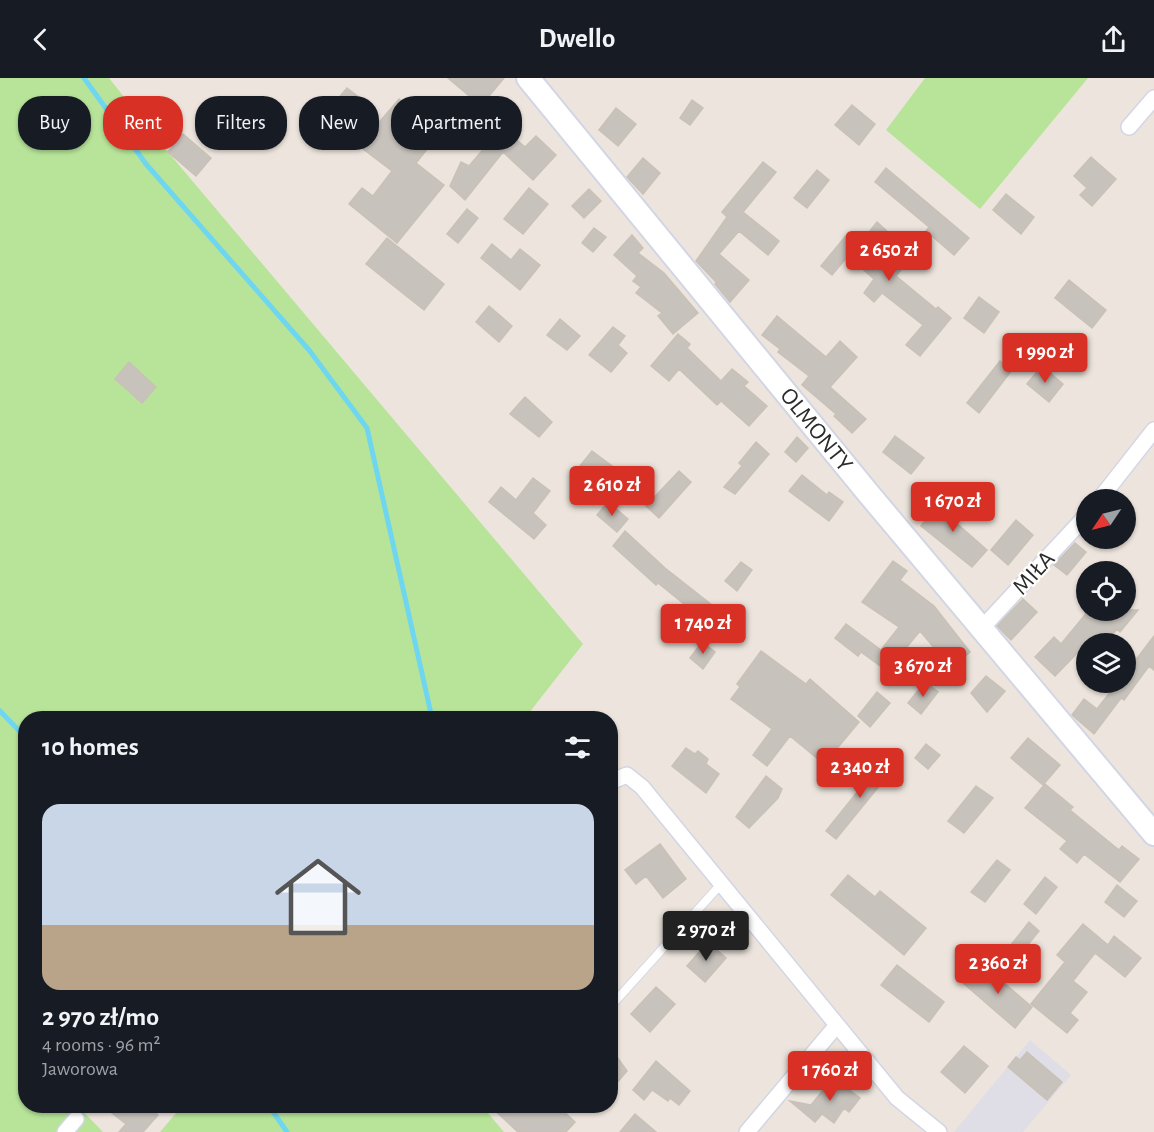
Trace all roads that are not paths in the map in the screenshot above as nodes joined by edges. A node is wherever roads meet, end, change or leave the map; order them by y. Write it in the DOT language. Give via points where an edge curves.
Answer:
graph roads {
  1 [pos="528,78"];
  2 [pos="1154,98"];
  3 [pos="1129,127"];
  4 [pos="1154,430"];
  5 [pos="1108,489"];
  6 [pos="1076,527"];
  7 [pos="981,629"];
  8 [pos="618,779"];
  9 [pos="1154,834"];
  10 [pos="722,884"];
  11 [pos="618,998"];
  12 [pos="837,1025"];
  13 [pos="76,1119"];
  14 [pos="65,1132"];
  15 [pos="747,1132"];
  16 [pos="939,1132"];
  1 -- 7 [label="street, OLMONTY"];
  2 -- 3 [label="street"];
  4 -- 5 [label="street"];
  6 -- 7 [label="street, MIŁA"];
  7 -- 9 [label="street, OLMONTY"];
  8 -- 10 [label="street" via="627,775 642,787"];
  10 -- 11 [label="lane"];
  10 -- 12 [label="street"];
  12 -- 15 [label="street"];
  12 -- 16 [label="street" via="897,1098"];
  13 -- 14 [label="street"];
}
